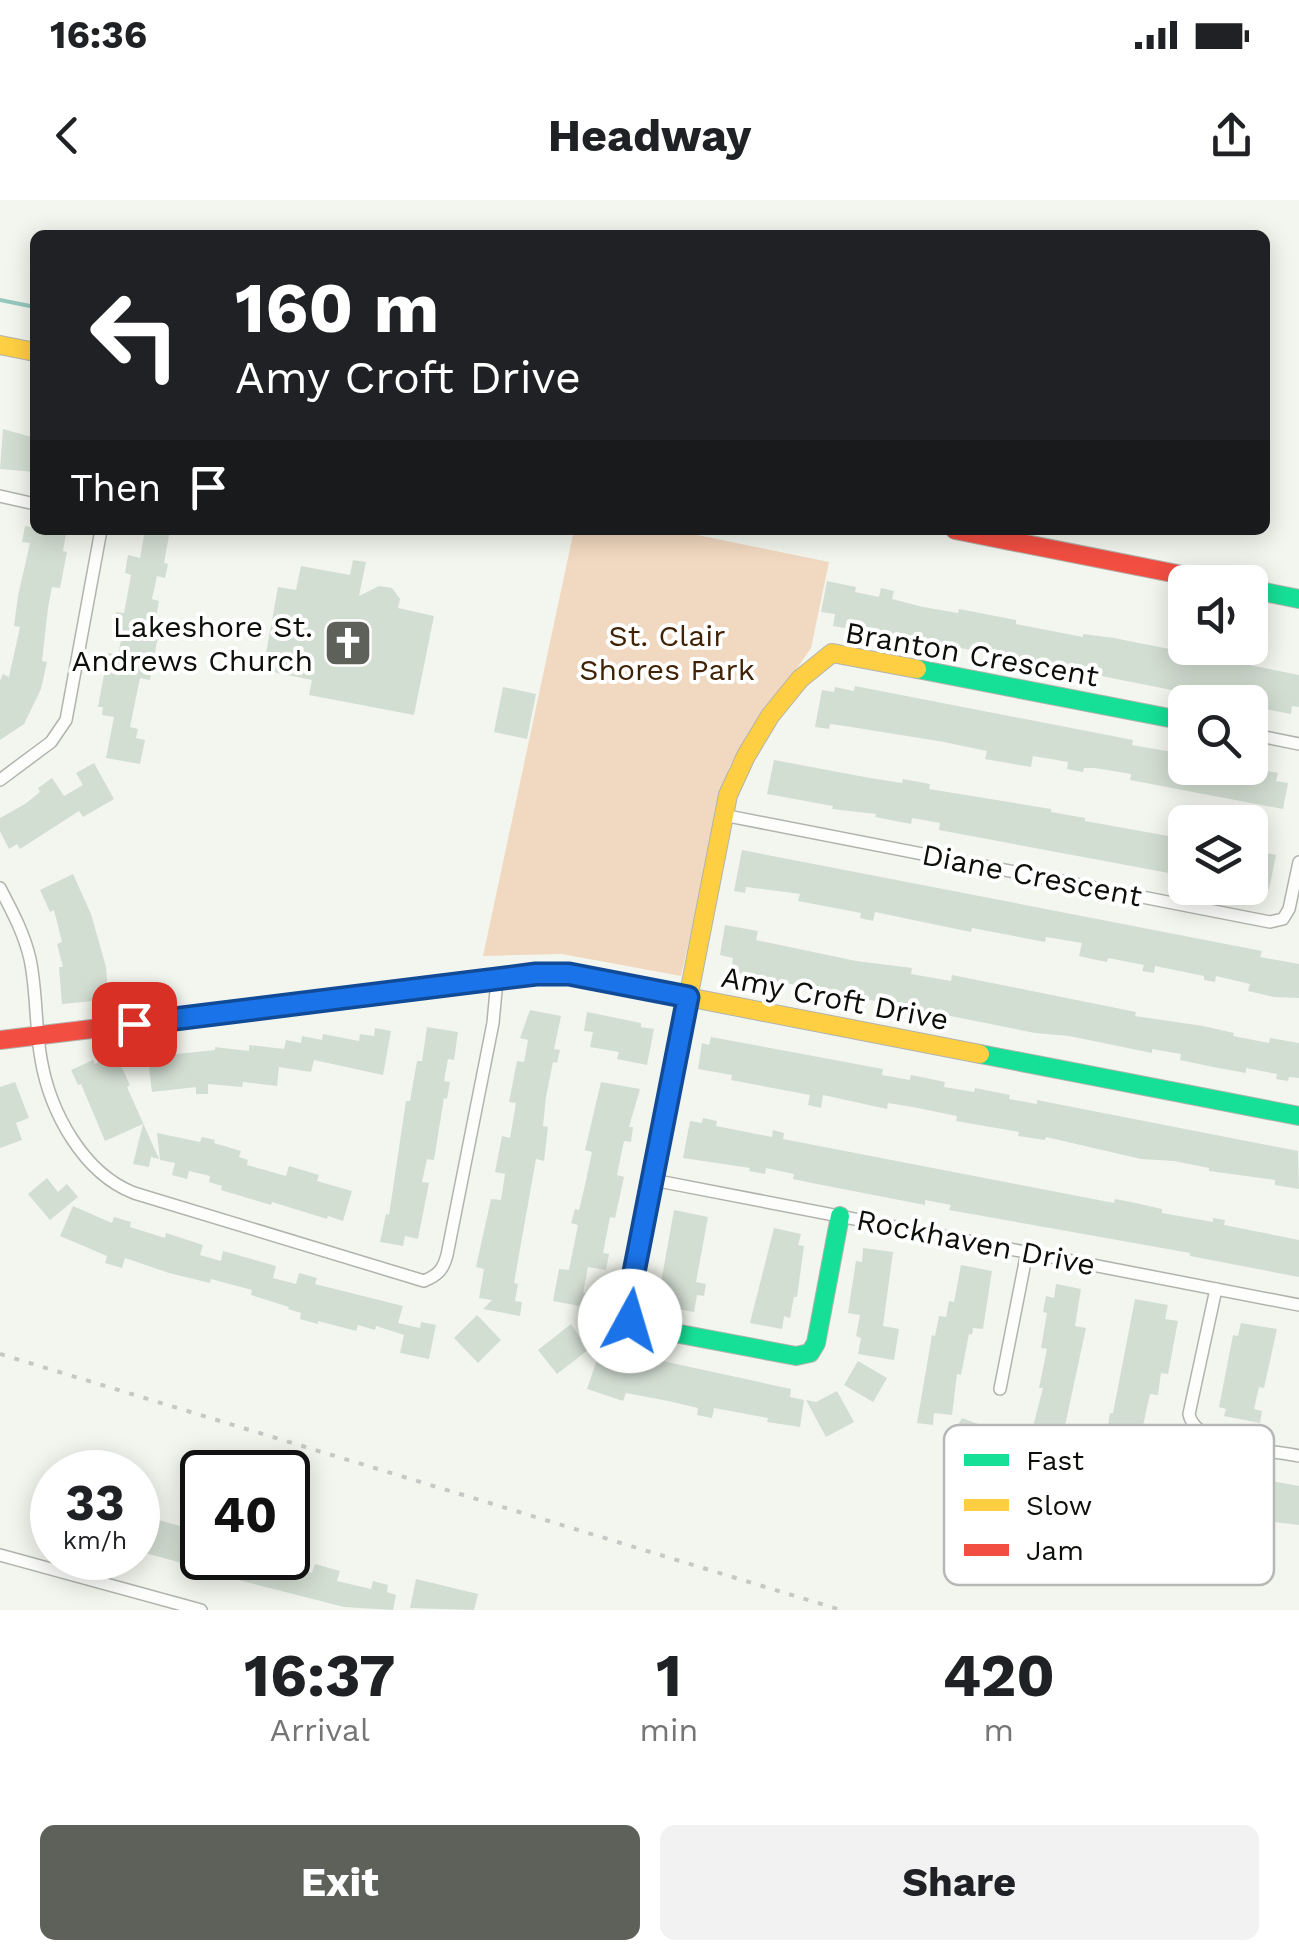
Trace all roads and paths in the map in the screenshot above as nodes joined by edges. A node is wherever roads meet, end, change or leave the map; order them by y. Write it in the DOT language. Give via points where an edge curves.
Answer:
graph roads {
  1 [pos="0,346"];
  2 [pos="30,351"];
  3 [pos="0,496"];
  4 [pos="30,503"];
  5 [pos="100,535"];
  6 [pos="980,535"];
  7 [pos="1168,572"];
  8 [pos="1268,593"];
  9 [pos="1299,599"];
  10 [pos="1168,719"];
  11 [pos="1268,738"];
  12 [pos="1299,744"];
  13 [pos="0,780"];
  14 [pos="724,814"];
  15 [pos="1299,862"];
  16 [pos="0,888"];
  17 [pos="498,980"];
  18 [pos="688,997"];
  19 [pos="38,1035"];
  20 [pos="0,1040"];
  21 [pos="1299,1116"];
  22 [pos="654,1180"];
  23 [pos="840,1216"];
  24 [pos="1027,1252"];
  25 [pos="1216,1289"];
  26 [pos="1299,1306"];
  27 [pos="1000,1389"];
  28 [pos="1192,1425"];
  29 [pos="1274,1451"];
  30 [pos="1299,1456"];
  31 [pos="0,1555"];
  32 [pos="147,1596"];
  33 [pos="143,1610"];
  34 [pos="201,1610"];
  1 -- 2 [label="street"];
  3 -- 4 [label="street"];
  5 -- 13 [label="street" via="66,720 51,742"];
  6 -- 7 [label="street"];
  8 -- 9 [label="street"];
  10 -- 14 [label="street, Branton Crescent" via="832,653 798,680 740,763"];
  11 -- 12 [label="street"];
  14 -- 15 [label="street, Diane Crescent" via="1270,922 1289,909"];
  14 -- 18 [label="street, Branton Crescent"];
  16 -- 19 [label="street" via="28,950"];
  17 -- 18 [label="street, Amy Croft Drive" via="569,974"];
  17 -- 19 [label="street, Amy Croft Drive"];
  17 -- 19 [label="street" via="447,1255 443,1269 424,1281 115,1185 75,1142 47,1082"];
  18 -- 21 [label="street, Amy Croft Drive"];
  18 -- 22 [label="street, Branton Crescent"];
  19 -- 20 [label="street, Amy Croft Drive"];
  22 -- 23 [label="street, Rockhaven Drive"];
  22 -- 23 [label="street, Branton Crescent" via="627,1308 630,1321 796,1356 816,1344"];
  23 -- 24 [label="street, Rockhaven Drive"];
  24 -- 25 [label="street, Rockhaven Drive"];
  24 -- 27 [label="street"];
  25 -- 26 [label="street, Rockhaven Drive"];
  25 -- 28 [label="street"];
  29 -- 30 [label="street"];
  31 -- 32 [label="street"];
  32 -- 33 [label="street"];
  32 -- 34 [label="street"];
}
